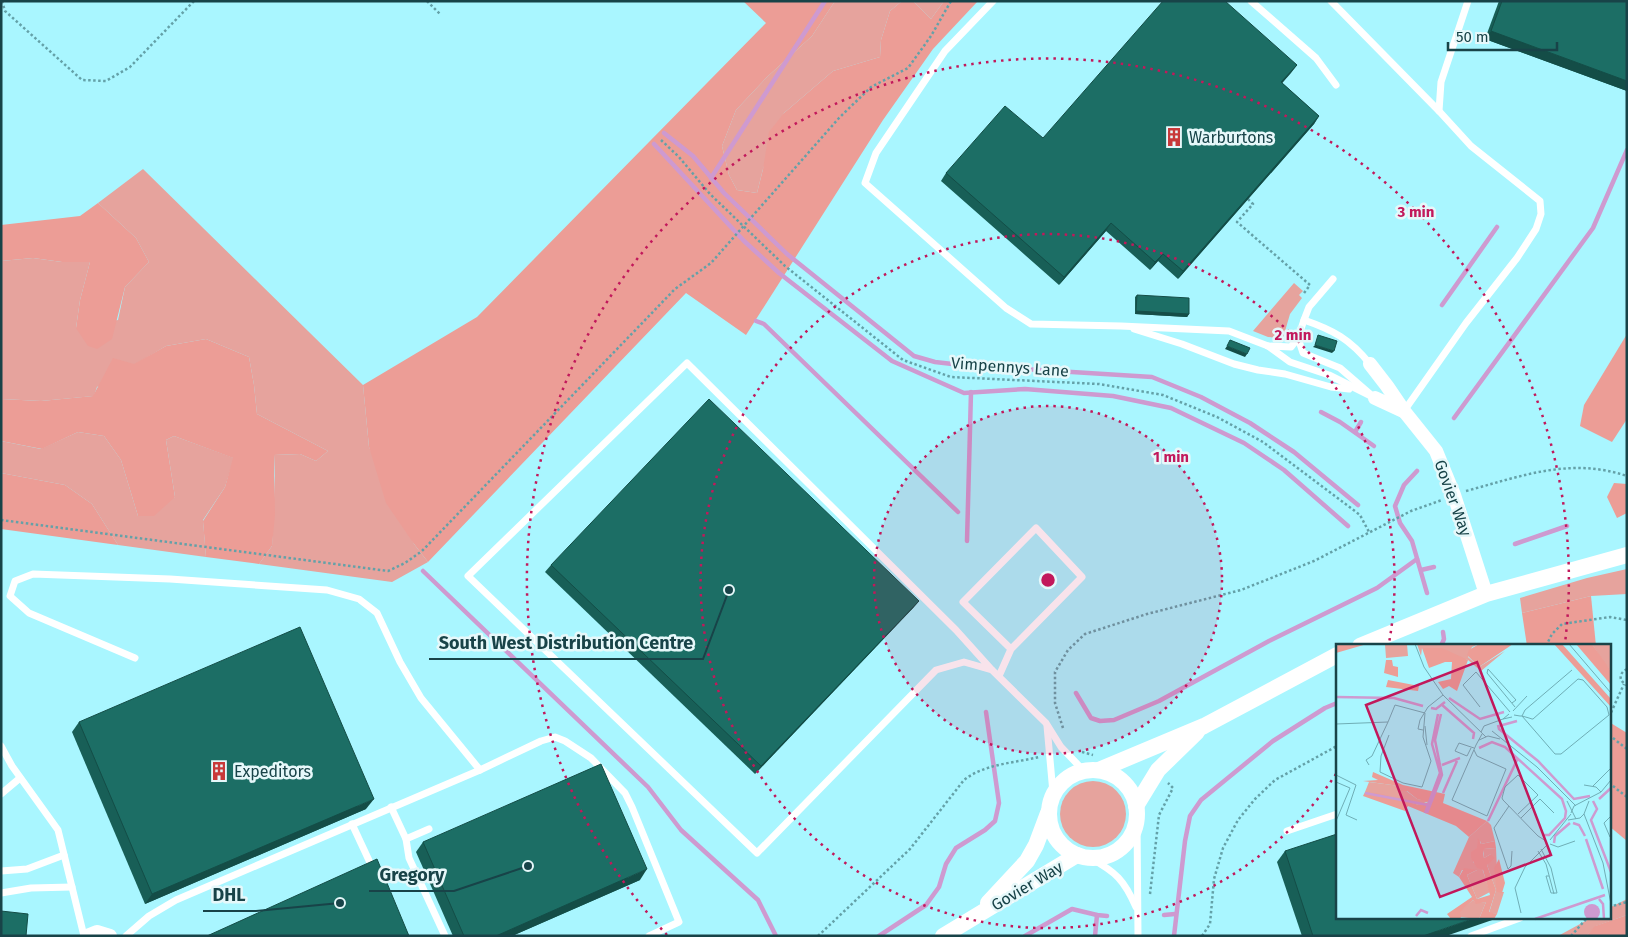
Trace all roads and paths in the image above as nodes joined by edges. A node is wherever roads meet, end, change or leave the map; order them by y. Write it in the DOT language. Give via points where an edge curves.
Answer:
graph roads {
  1 [pos="2,1"];
  2 [pos="194,1"];
  3 [pos="427,1"];
  4 [pos="951,1"];
  5 [pos="993,1"];
  6 [pos="1251,1"];
  7 [pos="1331,1"];
  8 [pos="1468,1"];
  9 [pos="441,14"];
  10 [pos="1336,84"];
  11 [pos="1439,111"];
  12 [pos="661,140"];
  13 [pos="1248,199"];
  14 [pos="744,226"];
  15 [pos="1334,279"];
  16 [pos="1304,293"];
  17 [pos="1304,320"];
  18 [pos="1121,326"];
  19 [pos="1298,338"];
  20 [pos="1268,346"];
  21 [pos="1370,364"];
  22 [pos="1355,389"];
  23 [pos="1375,398"];
  24 [pos="1404,411"];
  25 [pos="1627,476"];
  26 [pos="1454,495"];
  27 [pos="1,520"];
  28 [pos="1370,532"];
  29 [pos="1627,555"];
  30 [pos="1486,594"];
  31 [pos="1627,620"];
  32 [pos="1365,644"];
  33 [pos="1547,644"];
  34 [pos="1011,649"];
  35 [pos="1336,656"];
  36 [pos="135,658"];
  37 [pos="1627,669"];
  38 [pos="992,670"];
  39 [pos="999,676"];
  40 [pos="1625,684"];
  41 [pos="1610,715"];
  42 [pos="1046,724"];
  43 [pos="1204,726"];
  44 [pos="1610,736"];
  45 [pos="1,746"];
  46 [pos="1061,747"];
  47 [pos="1336,747"];
  48 [pos="1627,749"];
  49 [pos="1049,755"];
  50 [pos="1,757"];
  51 [pos="12,766"];
  52 [pos="480,770"];
  53 [pos="1091,770"];
  54 [pos="20,778"];
  55 [pos="1610,784"];
  56 [pos="1053,793"];
  57 [pos="1,794"];
  58 [pos="1627,797"];
  59 [pos="391,807"];
  60 [pos="1137,812"];
  61 [pos="1048,813"];
  62 [pos="1336,814"];
  63 [pos="352,824"];
  64 [pos="429,829"];
  65 [pos="1287,831"];
  66 [pos="406,839"];
  67 [pos="64,854"];
  68 [pos="1083,857"];
  69 [pos="1,871"];
  70 [pos="375,873"];
  71 [pos="72,887"];
  72 [pos="1,893"];
  73 [pos="1627,902"];
  74 [pos="1610,907"];
  75 [pos="1138,909"];
  76 [pos="977,916"];
  77 [pos="1515,920"];
  78 [pos="1585,920"];
  79 [pos="85,936"];
  80 [pos="110,936"];
  81 [pos="126,936"];
  82 [pos="445,936"];
  83 [pos="649,936"];
  84 [pos="818,936"];
  85 [pos="943,936"];
  86 [pos="1138,936"];
  87 [pos="1202,936"];
  88 [pos="1471,936"];
  89 [pos="1571,936"];
  1 -- 2 [label="path" via="5,11 82,80 106,81 130,67"];
  3 -- 9 [label="path"];
  4 -- 14 [label="path" via="908,68 871,87 839,118"];
  5 -- 18 [label="lane" via="945,51 876,154 864,183 1006,308 1031,324"];
  6 -- 10 [label="lane" via="1316,58"];
  7 -- 11 [label="lane"];
  8 -- 11 [label="lane" via="1441,82"];
  11 -- 24 [label="lane" via="1472,146 1540,201 1541,214 1536,229 1517,258"];
  12 -- 14 [label="path, Vimpennys Lane"];
  13 -- 16 [label="path" via="1253,204 1237,222 1310,285"];
  14 -- 27 [label="path" via="711,264 675,289 422,551 405,564 388,571"];
  14 -- 28 [label="path, Vimpennys Lane" via="785,266 903,360 951,377 1099,384 1163,395 1217,417 1263,442 1360,516"];
  15 -- 17 [label="lane" via="1309,307"];
  17 -- 19 [label="lane"];
  17 -- 21 [label="lane" via="1346,338"];
  18 -- 20 [label="lane" via="1229,331"];
  18 -- 22 [label="lane" via="1234,364 1331,387"];
  19 -- 20 [label="lane" via="1291,347"];
  19 -- 23 [label="lane" via="1303,353 1340,368"];
  20 -- 22 [label="lane" via="1290,362 1328,375"];
  21 -- 24 [label="street, Govier Way"];
  22 -- 23 [label="lane"];
  23 -- 24 [label="street"];
  24 -- 26 [label="street, Govier Way" via="1436,451"];
  25 -- 26 [label="path" via="1608,470 1582,468 1544,470"];
  26 -- 28 [label="path" via="1411,511"];
  26 -- 30 [label="street, Govier Way"];
  28 -- 46 [label="path" via="1314,561 1241,590 1085,634 1068,650 1055,672 1055,703 1068,741"];
  29 -- 30 [label="street"];
  30 -- 32 [label="street"];
  31 -- 33 [label="path" via="1610,617 1562,624"];
  34 -- 34 [label="lane" via="963,602 1036,528 1082,577"];
  34 -- 39 [label="lane"];
  35 -- 43 [label="street"];
  36 -- 52 [label="lane" via="29,613 10,596 15,581 33,574 170,579 327,590 359,599 377,613 421,698"];
  37 -- 40 [label="path" via="1620,677"];
  38 -- 38 [label="lane" via="964,662 936,670 757,853 468,576 687,363 956,630"];
  38 -- 39 [label="lane"];
  39 -- 42 [label="lane"];
  40 -- 41 [label="path"];
  42 -- 46 [label="lane"];
  42 -- 49 [label="lane"];
  43 -- 53 [label="street"];
  43 -- 60 [label="street" via="1158,770"];
  44 -- 48 [label="path"];
  45 -- 51 [label="lane"];
  46 -- 53 [label="lane"];
  47 -- 87 [label="path" via="1275,780 1238,820 1223,848 1214,879 1210,924"];
  49 -- 56 [label="lane"];
  49 -- 84 [label="path" via="974,772 964,780 910,849"];
  50 -- 51 [label="lane"];
  51 -- 54 [label="lane"];
  52 -- 59 [label="lane"];
  52 -- 83 [label="lane" via="555,737 591,758 625,793 679,922"];
  53 -- 56 [label="street" via="1066,779"];
  53 -- 60 [label="street" via="1112,774 1124,782 1132,793"];
  54 -- 57 [label="lane"];
  54 -- 67 [label="lane" via="58,830"];
  55 -- 58 [label="path"];
  56 -- 61 [label="street"];
  59 -- 63 [label="lane"];
  59 -- 66 [label="lane"];
  60 -- 68 [label="street" via="1133,832 1116,852 1104,857"];
  60 -- 75 [label="lane"];
  61 -- 68 [label="street" via="1056,839 1065,849"];
  61 -- 76 [label="street, Govier Way" via="1027,861"];
  62 -- 65 [label="lane"];
  63 -- 70 [label="lane"];
  63 -- 81 [label="lane" via="176,900 149,916"];
  64 -- 66 [label="lane"];
  66 -- 82 [label="lane" via="409,858"];
  67 -- 69 [label="lane" via="27,869"];
  67 -- 71 [label="lane"];
  68 -- 75 [label="lane" via="1109,868 1127,886"];
  68 -- 76 [label="street, Govier Way"];
  71 -- 72 [label="lane"];
  71 -- 79 [label="lane"];
  73 -- 74 [label="path"];
  75 -- 86 [label="lane"];
  76 -- 85 [label="street, Govier Way"];
  77 -- 88 [label="lane"];
  78 -- 89 [label="path"];
  79 -- 80 [label="street" via="97,932"];
}
